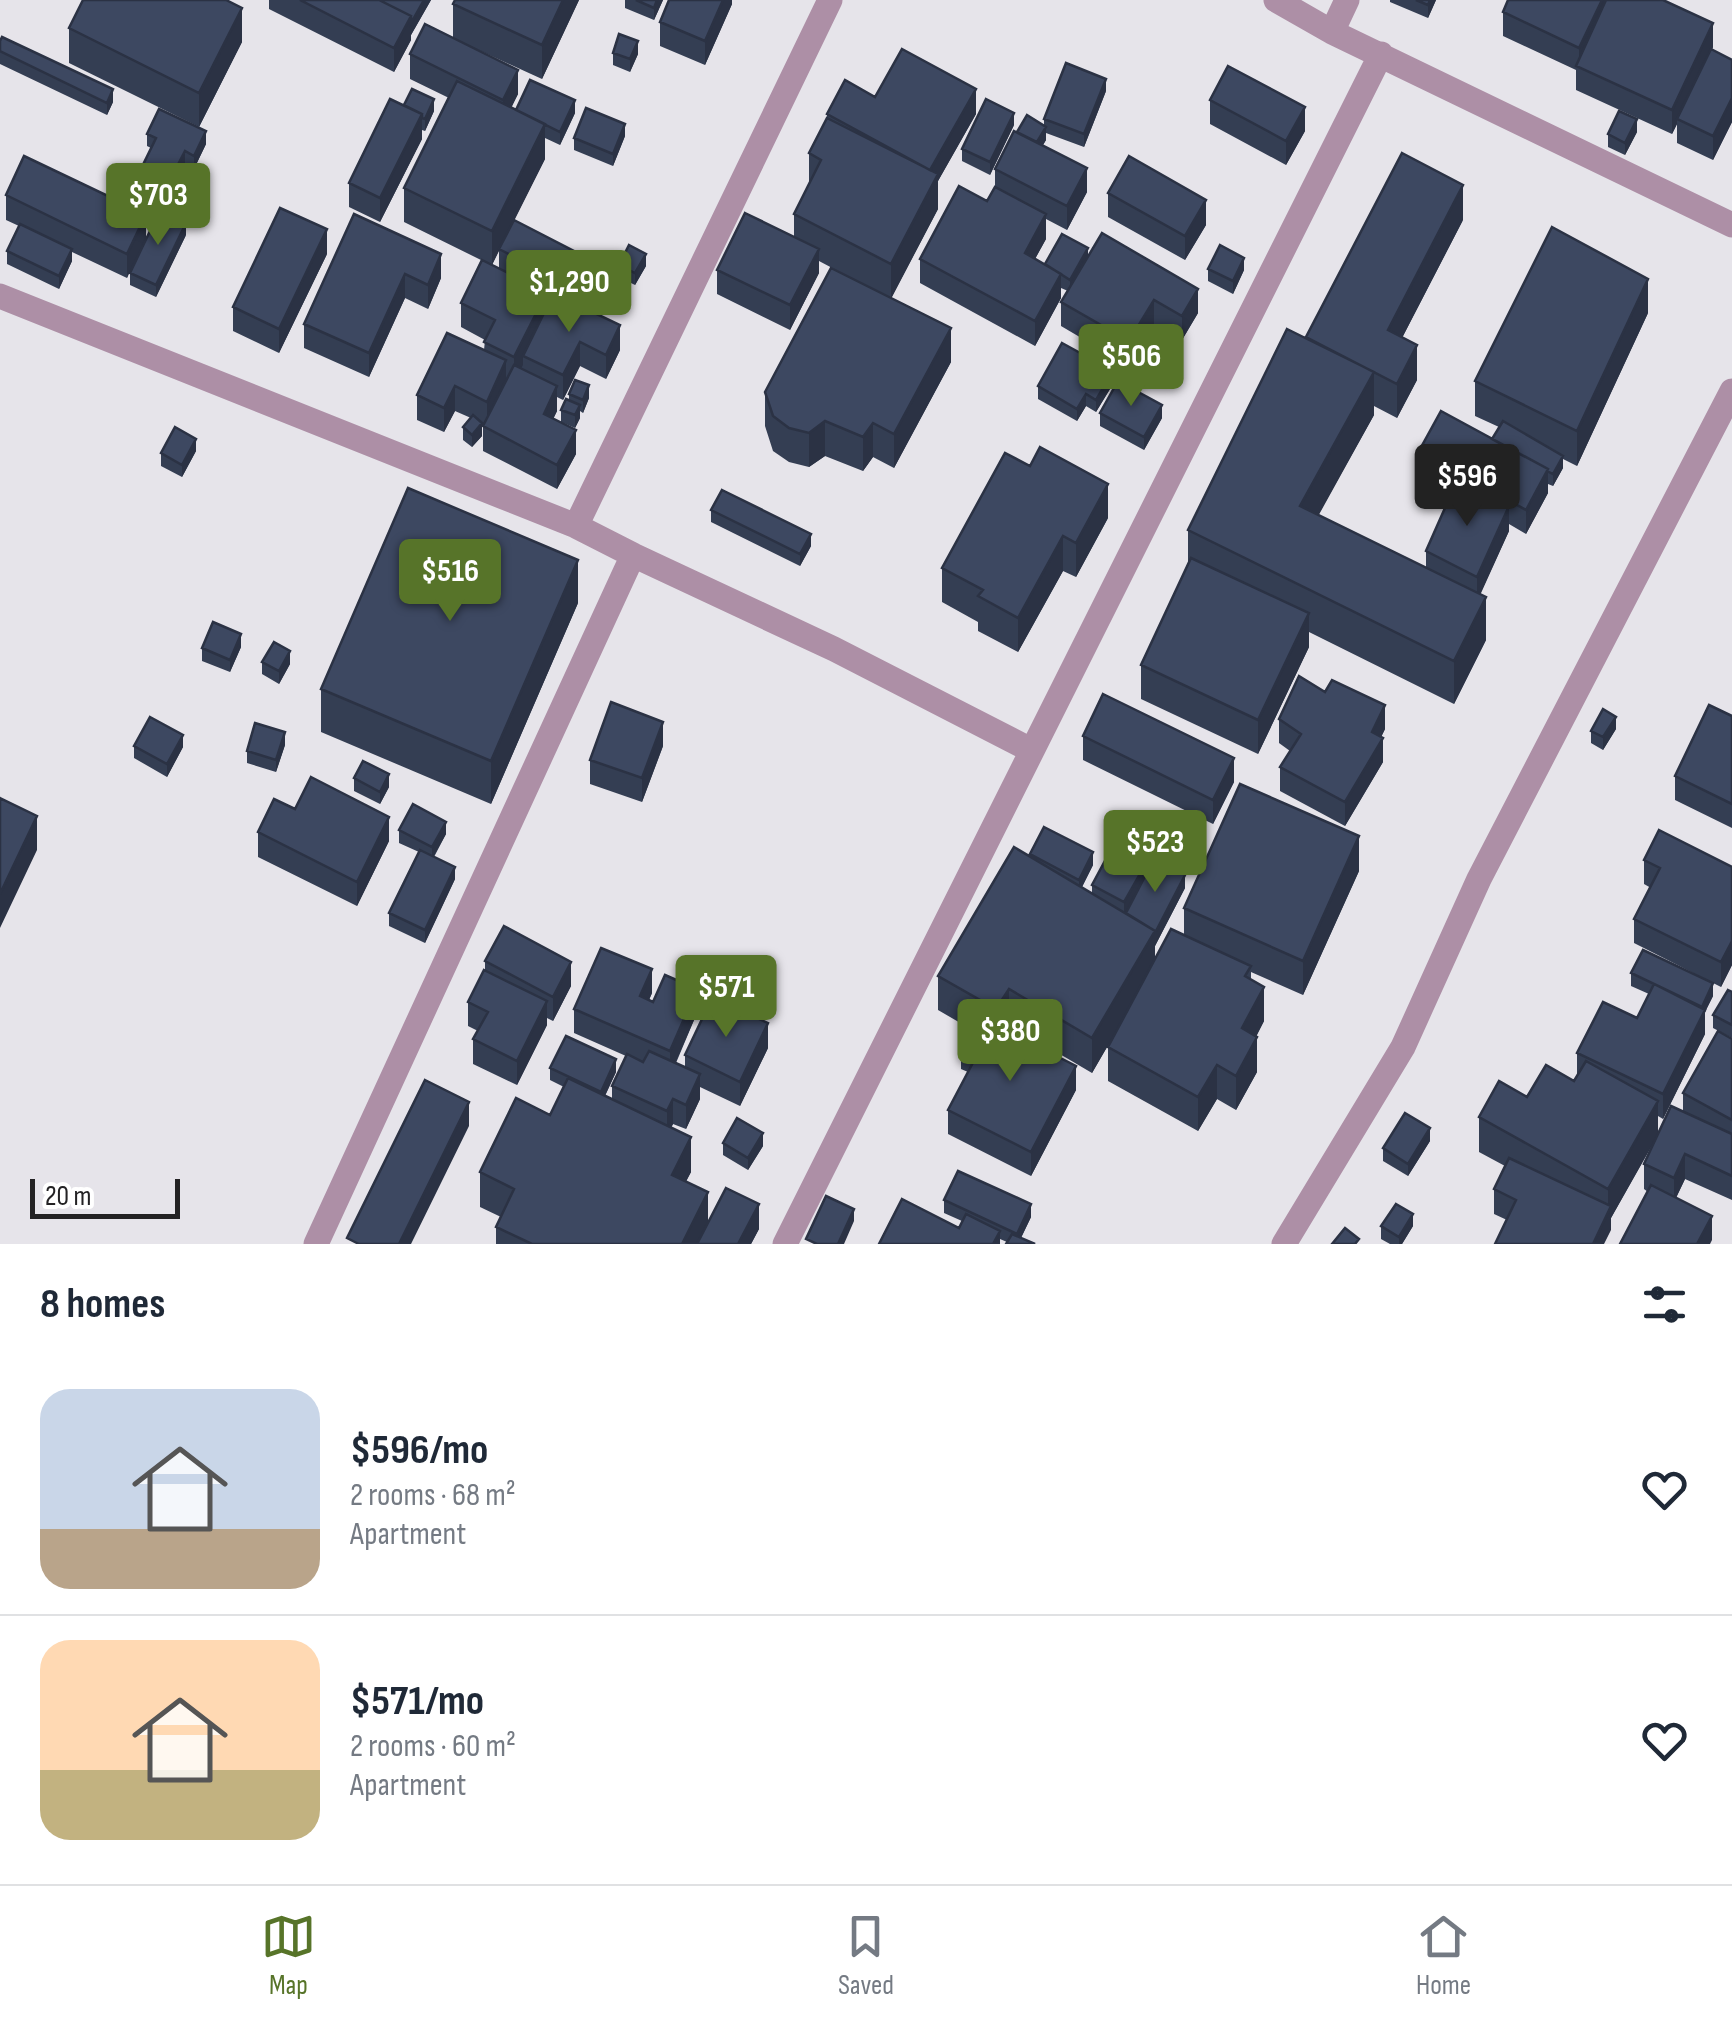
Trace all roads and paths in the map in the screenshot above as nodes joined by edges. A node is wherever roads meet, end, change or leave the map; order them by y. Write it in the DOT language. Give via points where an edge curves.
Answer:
graph roads {
  1 [pos="830,0"];
  2 [pos="1276,0"];
  3 [pos="1347,0"];
  4 [pos="1332,32"];
  5 [pos="1381,54"];
  6 [pos="1732,225"];
  7 [pos="0,296"];
  8 [pos="1732,390"];
  9 [pos="576,526"];
  10 [pos="633,555"];
  11 [pos="1031,750"];
  12 [pos="316,1244"];
  13 [pos="785,1244"];
  14 [pos="1284,1244"];
  1 -- 9 [label="street"];
  2 -- 4 [label="street"];
  3 -- 4 [label="street"];
  4 -- 5 [label="street"];
  5 -- 6 [label="street"];
  5 -- 11 [label="street"];
  7 -- 9 [label="street"];
  8 -- 14 [label="street" via="1479,879 1403,1047"];
  9 -- 10 [label="street"];
  10 -- 11 [label="street"];
  10 -- 12 [label="street"];
  11 -- 13 [label="street"];
}
